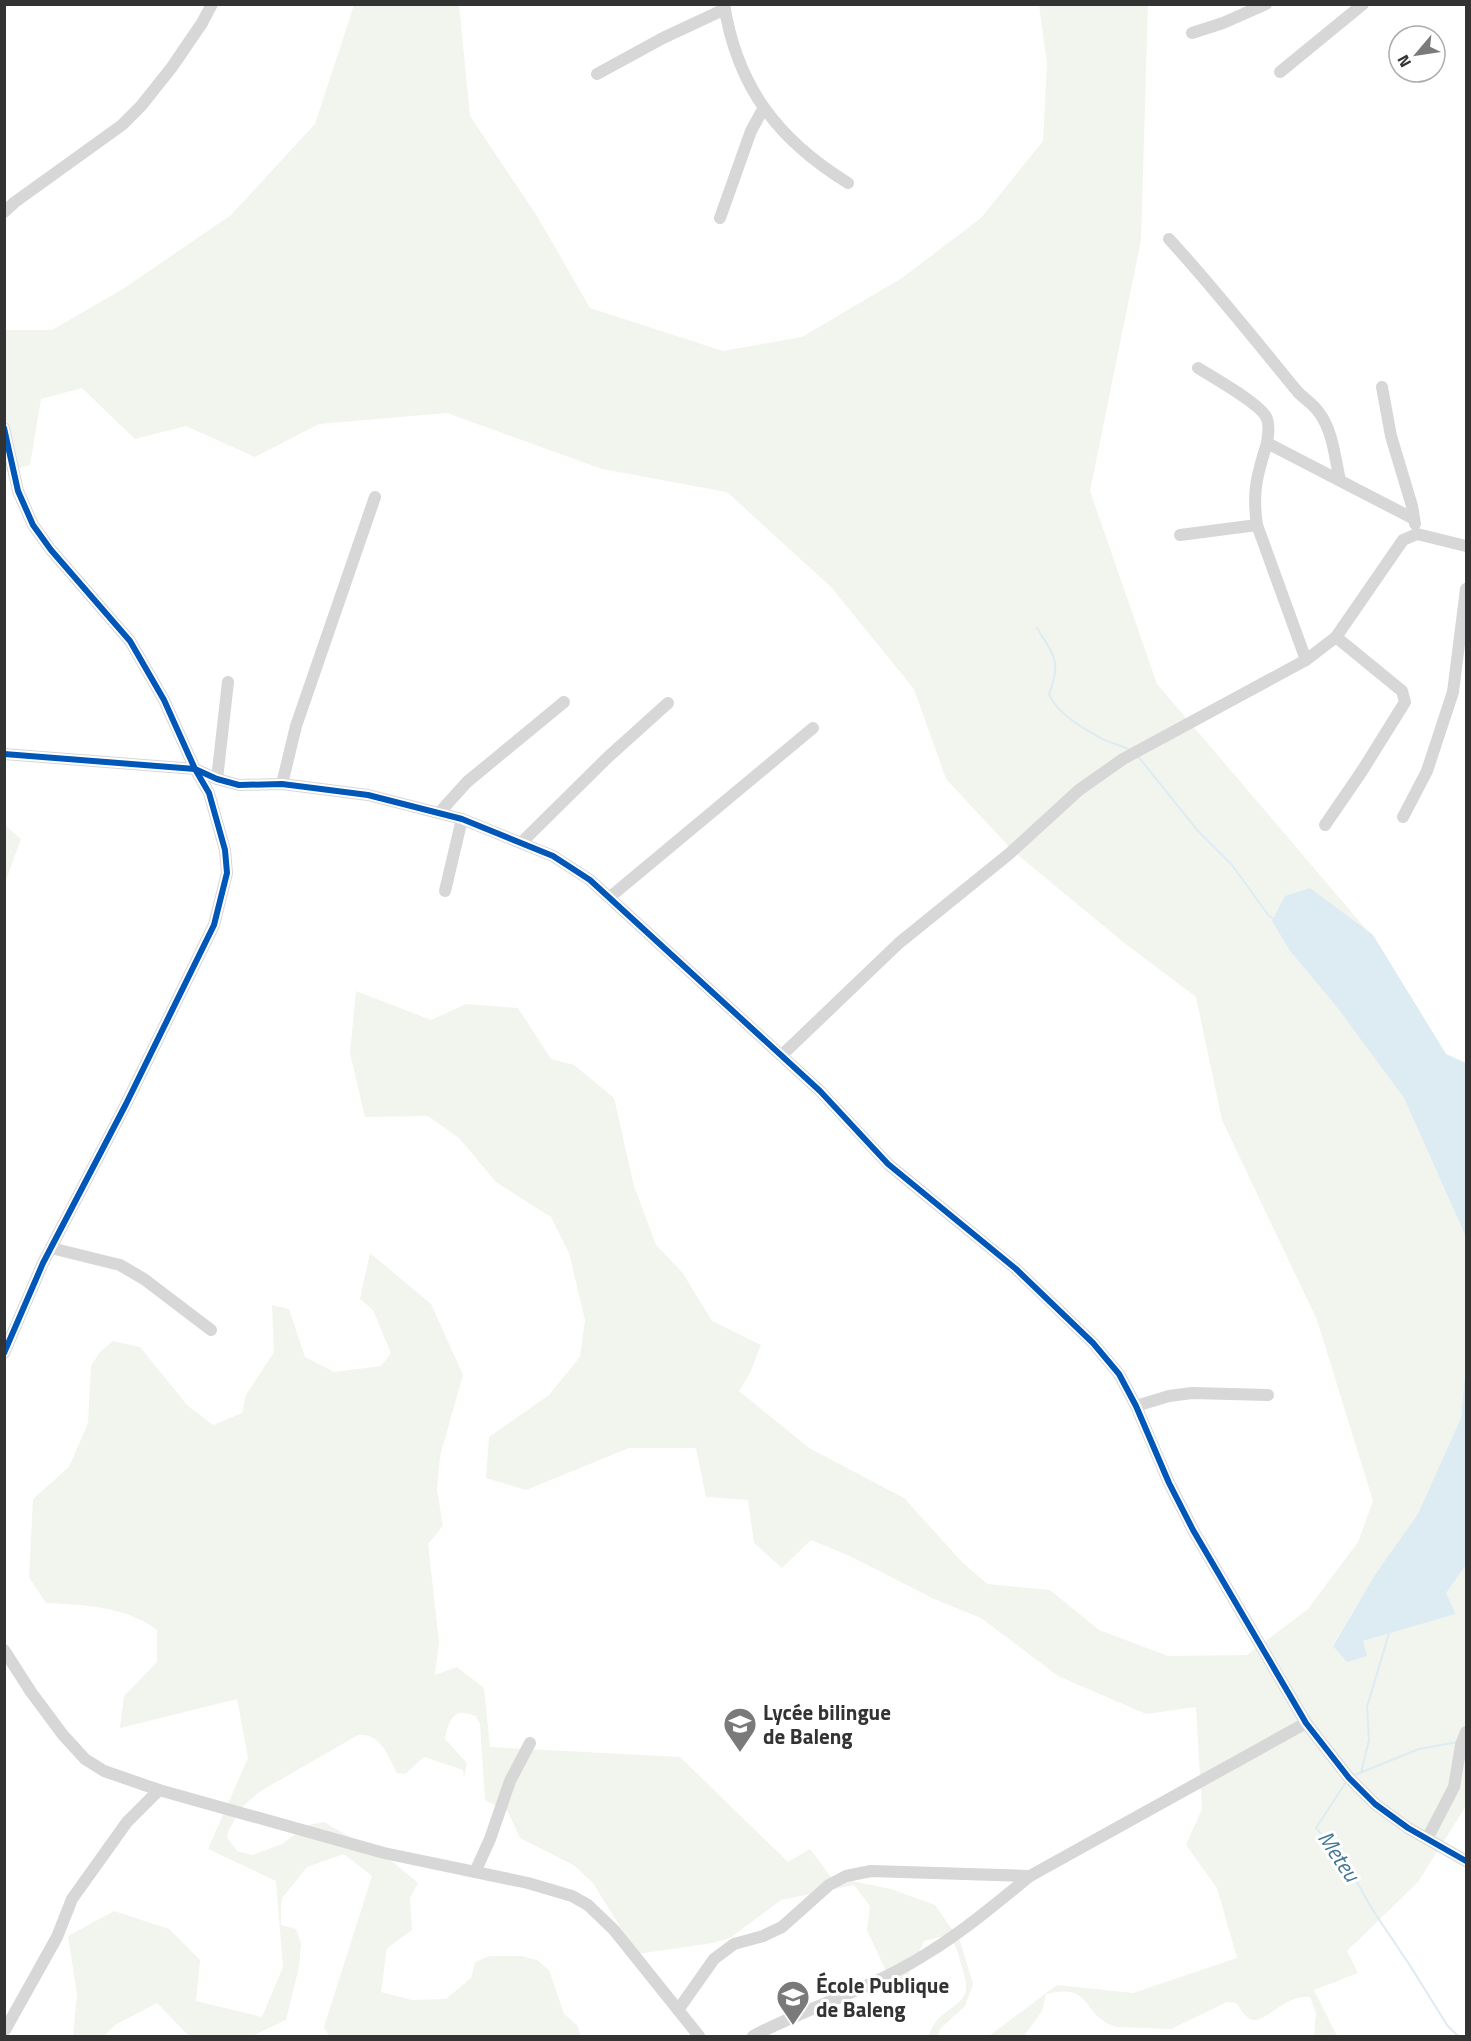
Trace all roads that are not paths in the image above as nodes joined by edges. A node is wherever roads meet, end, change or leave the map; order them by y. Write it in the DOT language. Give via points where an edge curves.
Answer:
graph roads {
  1 [pos="212,4"];
  2 [pos="1266,4"];
  3 [pos="1363,4"];
  4 [pos="724,7"];
  5 [pos="1192,33"];
  6 [pos="1280,72"];
  7 [pos="597,74"];
  8 [pos="763,109"];
  9 [pos="848,183"];
  10 [pos="4,212"];
  11 [pos="720,218"];
  12 [pos="1169,239"];
  13 [pos="1198,368"];
  14 [pos="1382,387"];
  15 [pos="4,428"];
  16 [pos="1267,443"];
  17 [pos="1340,480"];
  18 [pos="375,497"];
  19 [pos="1414,519"];
  20 [pos="1257,525"];
  21 [pos="1417,534"];
  22 [pos="1180,535"];
  23 [pos="1467,546"];
  24 [pos="1467,589"];
  25 [pos="1336,637"];
  26 [pos="1306,660"];
  27 [pos="228,682"];
  28 [pos="564,702"];
  29 [pos="668,703"];
  30 [pos="813,728"];
  31 [pos="4,754"];
  32 [pos="195,769"];
  33 [pos="218,779"];
  34 [pos="282,784"];
  35 [pos="439,813"];
  36 [pos="1403,817"];
  37 [pos="462,819"];
  38 [pos="1325,825"];
  39 [pos="522,842"];
  40 [pos="445,891"];
  41 [pos="610,897"];
  42 [pos="782,1055"];
  43 [pos="51,1248"];
  44 [pos="211,1330"];
  45 [pos="4,1353"];
  46 [pos="1268,1395"];
  47 [pos="1136,1406"];
  48 [pos="4,1650"];
  49 [pos="1306,1723"];
  50 [pos="1467,1732"];
  51 [pos="530,1743"];
  52 [pos="159,1790"];
  53 [pos="1427,1839"];
  54 [pos="1467,1861"];
  55 [pos="475,1872"];
  56 [pos="1030,1876"];
  57 [pos="678,2010"];
  58 [pos="5,2030"];
  59 [pos="699,2037"];
  60 [pos="753,2037"];
  1 -- 10 [label="street" via="172,67 141,106 122,125"];
  2 -- 5 [label="street"];
  3 -- 6 [label="street"];
  4 -- 7 [label="street"];
  4 -- 8 [label="street" via="742,72"];
  8 -- 9 [label="street" via="818,165"];
  8 -- 11 [label="street"];
  12 -- 17 [label="street" via="1322,415"];
  13 -- 16 [label="street" via="1266,416"];
  14 -- 19 [label="street"];
  15 -- 32 [label="street" via="18,491 33,525 130,641 164,700"];
  16 -- 17 [label="street"];
  16 -- 20 [label="street" via="1255,483"];
  17 -- 19 [label="street"];
  18 -- 34 [label="street" via="300,714"];
  19 -- 21 [label="street"];
  20 -- 22 [label="street"];
  20 -- 26 [label="street"];
  21 -- 23 [label="street"];
  21 -- 25 [label="street" via="1403,540 1395,550"];
  24 -- 36 [label="street" via="1453,692 1427,771"];
  25 -- 26 [label="street"];
  25 -- 38 [label="street" via="1402,691 1405,702"];
  26 -- 42 [label="street" via="1124,759 1079,790 1009,854 899,943"];
  27 -- 33 [label="street"];
  28 -- 35 [label="street" via="467,782"];
  29 -- 39 [label="street"];
  30 -- 41 [label="street"];
  31 -- 32 [label="street"];
  32 -- 33 [label="street"];
  32 -- 43 [label="street" via="209,793 225,849 227,873 214,926"];
  33 -- 34 [label="street" via="239,786"];
  34 -- 35 [label="street" via="368,795"];
  35 -- 37 [label="street"];
  37 -- 39 [label="street"];
  37 -- 40 [label="street"];
  39 -- 41 [label="street" via="553,856"];
  41 -- 42 [label="street"];
  42 -- 47 [label="street" via="888,1164 1016,1269 1093,1343 1119,1374"];
  43 -- 44 [label="street" via="120,1265"];
  43 -- 45 [label="street"];
  46 -- 47 [label="street" via="1192,1393"];
  47 -- 49 [label="street" via="1193,1530"];
  48 -- 52 [label="street" via="63,1735 86,1759 104,1772"];
  49 -- 53 [label="street" via="1375,1804"];
  49 -- 56 [label="street"];
  50 -- 53 [label="street" via="1454,1787"];
  51 -- 55 [label="street" via="510,1781"];
  52 -- 55 [label="street" via="384,1853"];
  52 -- 58 [label="street" via="127,1822 72,1899 57,1937"];
  53 -- 54 [label="street"];
  55 -- 57 [label="street" via="528,1883 588,1905 614,1930"];
  56 -- 57 [label="street" via="871,1871 846,1876 829,1885 782,1927 734,1944 714,1959"];
  56 -- 60 [label="street" via="924,1956"];
  57 -- 59 [label="street"];
}
